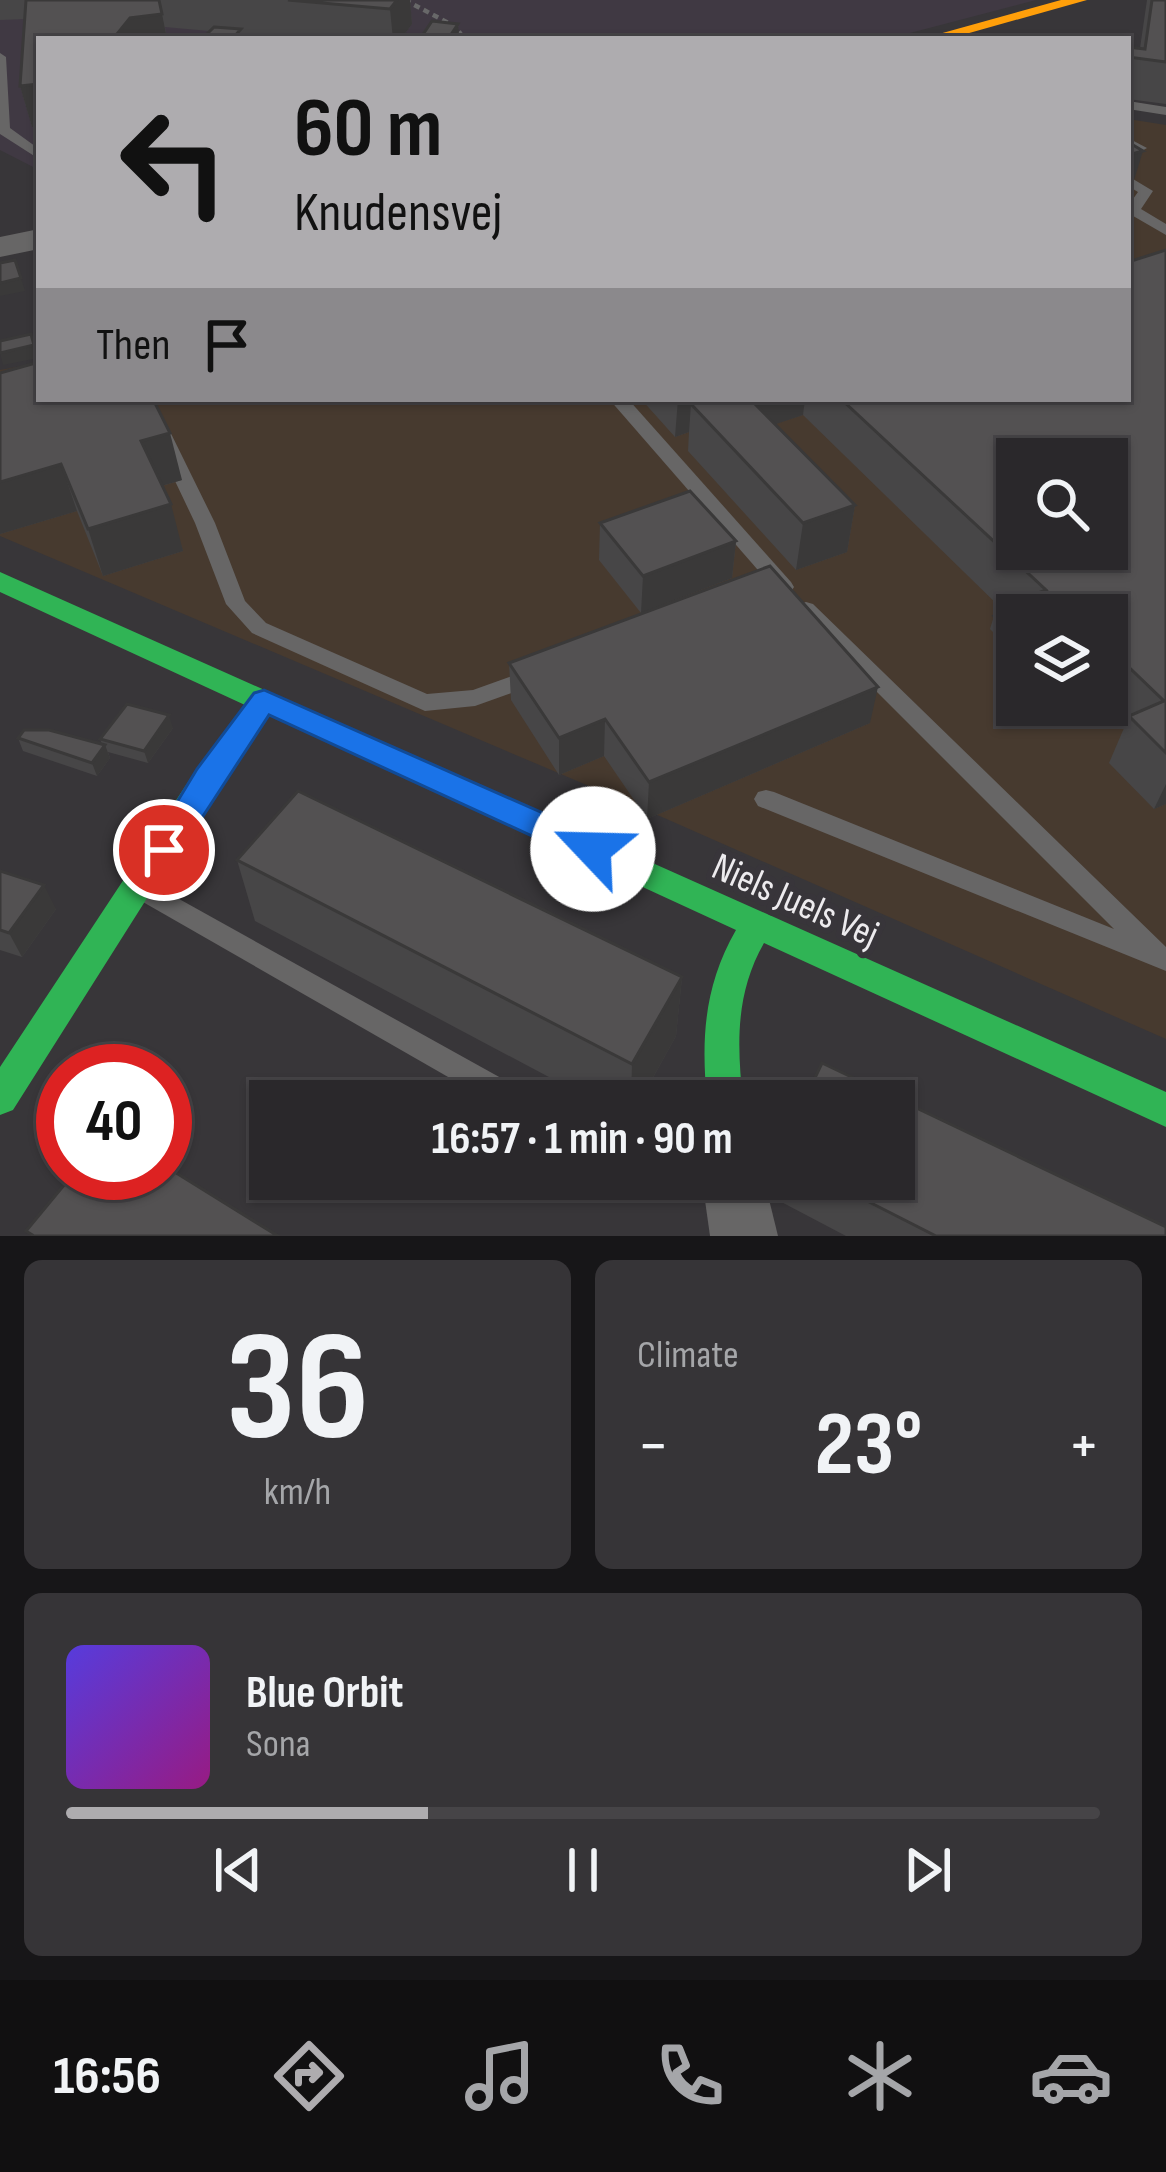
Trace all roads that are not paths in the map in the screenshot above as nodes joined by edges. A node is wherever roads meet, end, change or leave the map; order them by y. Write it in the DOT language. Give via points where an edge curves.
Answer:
graph roads {
  1 [pos="1079,0"];
  2 [pos="940,36"];
  3 [pos="0,57"];
  4 [pos="1131,105"];
  5 [pos="1166,111"];
  6 [pos="2,129"];
  7 [pos="36,153"];
  8 [pos="1131,182"];
  9 [pos="1131,211"];
  10 [pos="1166,230"];
  11 [pos="36,239"];
  12 [pos="0,247"];
  13 [pos="146,402"];
  14 [pos="620,402"];
  15 [pos="0,581"];
  16 [pos="562,665"];
  17 [pos="264,701"];
  18 [pos="766,799"];
  19 [pos="139,888"];
  20 [pos="757,923"];
  21 [pos="1164,962"];
  22 [pos="479,1080"];
  23 [pos="724,1080"];
  24 [pos="0,1098"];
  25 [pos="1166,1110"];
  26 [pos="735,1200"];
  27 [pos="746,1236"];
  1 -- 2 [label="street"];
  3 -- 6 [label="lane"];
  4 -- 5 [label="lane"];
  6 -- 7 [label="lane"];
  8 -- 9 [label="lane" via="1146,190"];
  9 -- 10 [label="lane"];
  11 -- 12 [label="street"];
  13 -- 16 [label="lane" via="236,604 259,628 424,703 475,698"];
  14 -- 21 [label="lane" via="767,585"];
  15 -- 17 [label="street, Niels Juels Vej"];
  17 -- 19 [label="street"];
  17 -- 20 [label="street, Niels Juels Vej"];
  18 -- 21 [label="lane"];
  19 -- 22 [label="lane"];
  19 -- 24 [label="street"];
  20 -- 23 [label="street" via="726,970 718,999"];
  20 -- 25 [label="street, Niels Juels Vej"];
  26 -- 27 [label="street"];
}
